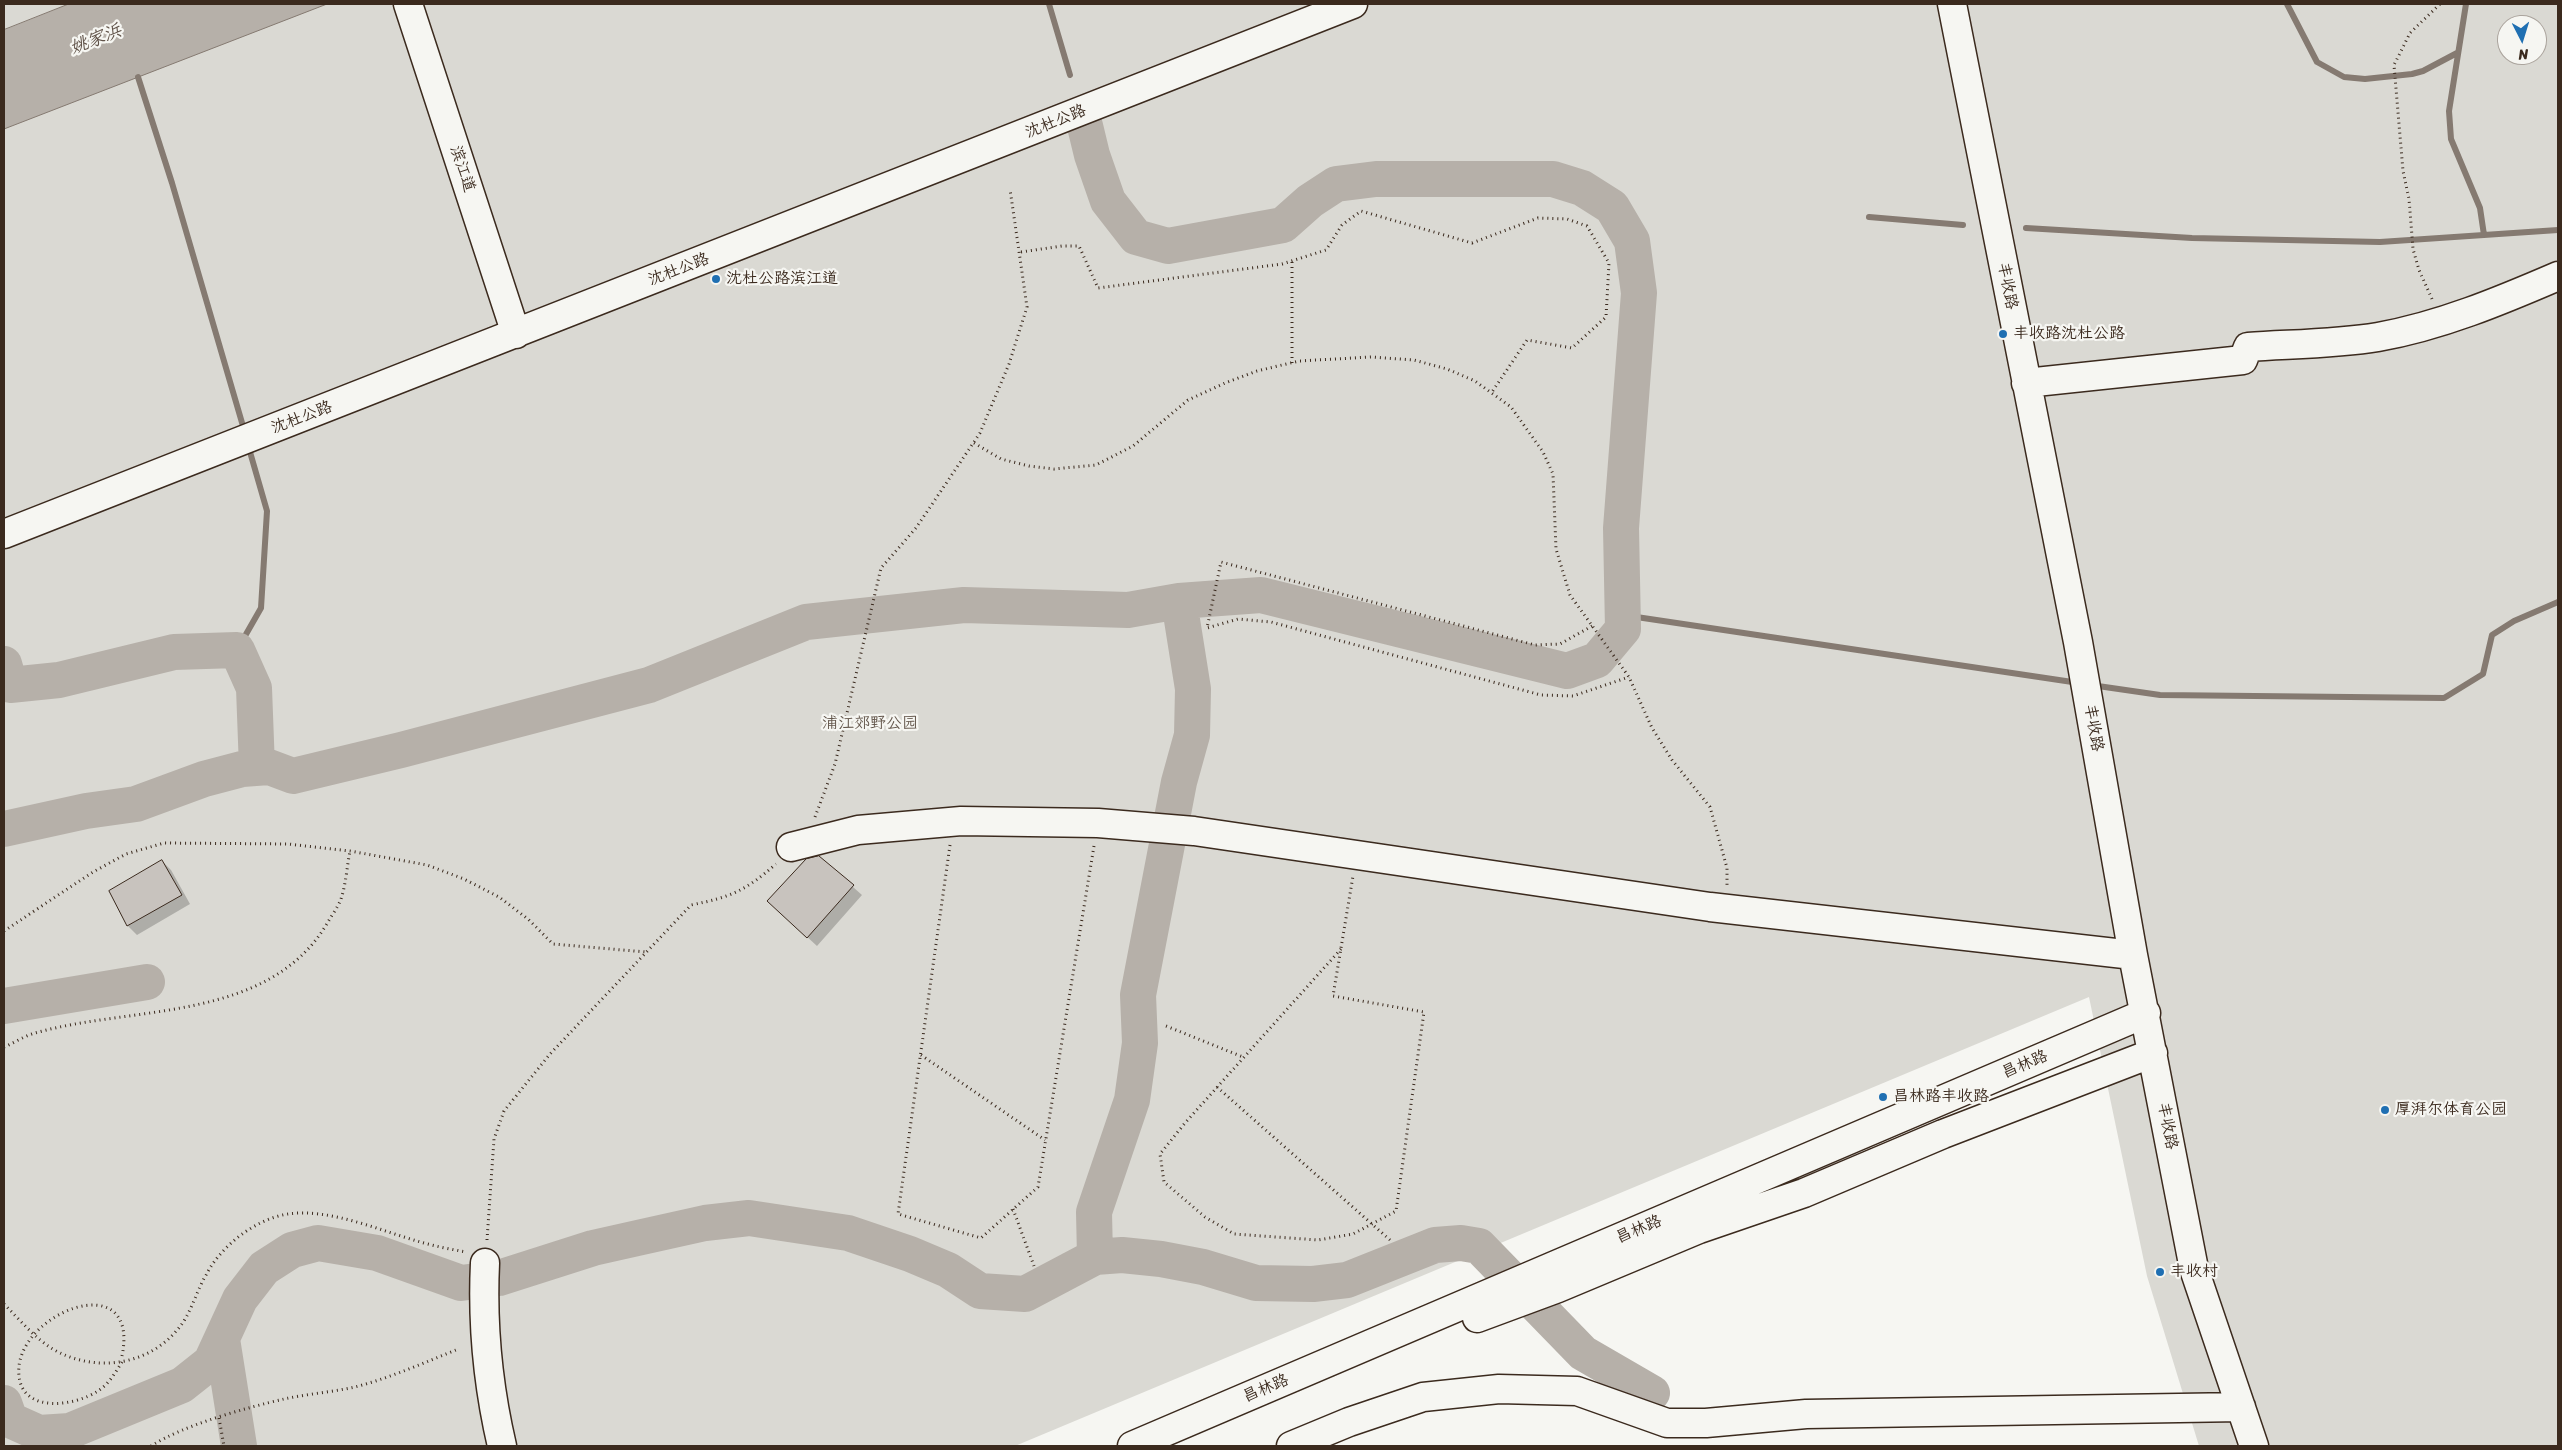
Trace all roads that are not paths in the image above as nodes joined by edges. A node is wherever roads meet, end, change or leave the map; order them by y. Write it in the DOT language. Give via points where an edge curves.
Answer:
graph roads {
  1 [pos="408,4"];
  2 [pos="1353,4"];
  3 [pos="1952,4"];
  4 [pos="2558,276"];
  5 [pos="516,334"];
  6 [pos="2026,383"];
  7 [pos="4,534"];
  8 [pos="791,847"];
  9 [pos="2134,955"];
  10 [pos="2146,1014"];
  11 [pos="2153,1053"];
  12 [pos="486,1260"];
  13 [pos="1552,1278"];
  14 [pos="1492,1302"];
  15 [pos="2241,1407"];
  16 [pos="502,1446"];
  17 [pos="1132,1446"];
  18 [pos="1176,1446"];
  19 [pos="1291,1446"];
  20 [pos="2254,1446"];
  1 -- 5 [label="street, 滨江道"];
  2 -- 5 [label="street, 沈杜公路"];
  3 -- 6 [label="street, 丰收路"];
  4 -- 6 [label="street" via="2488,306 2378,337 2248,347 2243,360"];
  5 -- 7 [label="street, 沈杜公路"];
  6 -- 9 [label="street, 丰收路" via="2086,684"];
  8 -- 9 [label="street" via="858,830 953,822 1098,823 1194,831 1726,909"];
  9 -- 10 [label="street, 丰收路"];
  10 -- 11 [label="street, 丰收路"];
  10 -- 13 [label="street, 昌林路"];
  11 -- 13 [label="street, 昌林路" via="1943,1134 1804,1193"];
  11 -- 15 [label="street, 丰收路" via="2194,1269"];
  12 -- 16 [label="street" via="486,1357"];
  13 -- 14 [label="street, 昌林路"];
  14 -- 17 [label="street, 昌林路"];
  14 -- 18 [label="street, 昌林路"];
  15 -- 19 [label="street" via="1806,1414 1706,1423 1667,1423 1577,1391 1499,1389 1423,1397"];
  15 -- 20 [label="street, 丰收路"];
}
